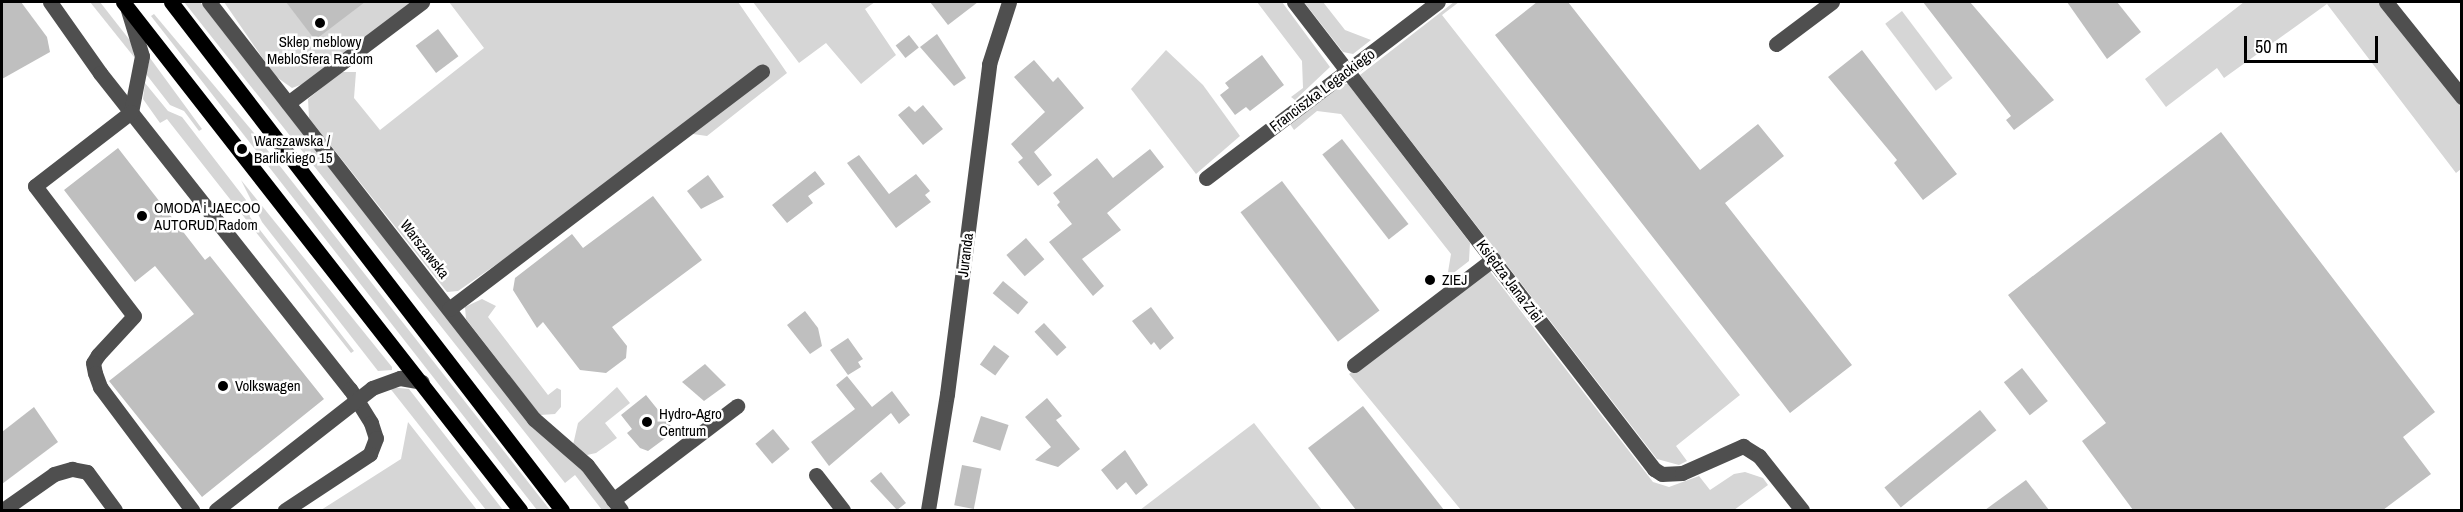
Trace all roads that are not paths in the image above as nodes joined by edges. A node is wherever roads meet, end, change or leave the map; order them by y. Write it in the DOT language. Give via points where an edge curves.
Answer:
graph roads {
  1 [pos="50,2"];
  2 [pos="171,2"];
  3 [pos="209,2"];
  4 [pos="422,2"];
  5 [pos="1009,2"];
  6 [pos="1294,2"];
  7 [pos="1438,2"];
  8 [pos="1832,2"];
  9 [pos="2386,2"];
  10 [pos="125,4"];
  11 [pos="1776,44"];
  12 [pos="762,71"];
  13 [pos="1348,71"];
  14 [pos="2462,97"];
  15 [pos="288,103"];
  16 [pos="131,112"];
  17 [pos="1206,178"];
  18 [pos="1493,259"];
  19 [pos="449,309"];
  20 [pos="1354,365"];
  21 [pos="422,382"];
  22 [pos="357,399"];
  23 [pos="737,406"];
  24 [pos="816,475"];
  25 [pos="617,505"];
  26 [pos="3,510"];
  27 [pos="115,510"];
  28 [pos="192,510"];
  29 [pos="216,510"];
  30 [pos="285,510"];
  31 [pos="520,510"];
  32 [pos="562,510"];
  33 [pos="843,510"];
  34 [pos="928,510"];
  35 [pos="1802,510"];
  1 -- 16 [label="street"];
  2 -- 32 [label="main road"];
  3 -- 15 [label="street, Warszawska"];
  4 -- 15 [label="street"];
  5 -- 34 [label="street, Juranda" via="988,64 947,394"];
  6 -- 13 [label="street, Księdza Jana Ziei"];
  7 -- 13 [label="street, Franciszka Legackiego"];
  8 -- 11 [label="street"];
  9 -- 14 [label="street"];
  10 -- 16 [label="street" via="142,56"];
  10 -- 21 [label="main road"];
  12 -- 19 [label="street"];
  13 -- 17 [label="street, Franciszka Legackiego"];
  13 -- 18 [label="street, Księdza Jana Ziei"];
  15 -- 19 [label="street, Warszawska"];
  16 -- 22 [label="street"];
  16 -- 28 [label="street" via="35,186 134,316 98,355 93,363 95,374 100,387"];
  18 -- 20 [label="street"];
  18 -- 35 [label="street, Księdza Jana Ziei" via="1654,469 1662,474 1682,473 1743,446 1759,456"];
  19 -- 25 [label="street, Warszawska" via="541,428 582,461"];
  21 -- 22 [label="street" via="390,380"];
  21 -- 31 [label="main road"];
  22 -- 29 [label="street"];
  22 -- 30 [label="street" via="376,438 370,454"];
  23 -- 25 [label="street"];
  24 -- 33 [label="street"];
  26 -- 27 [label="street" via="54,474 72,468 87,472"];
}
